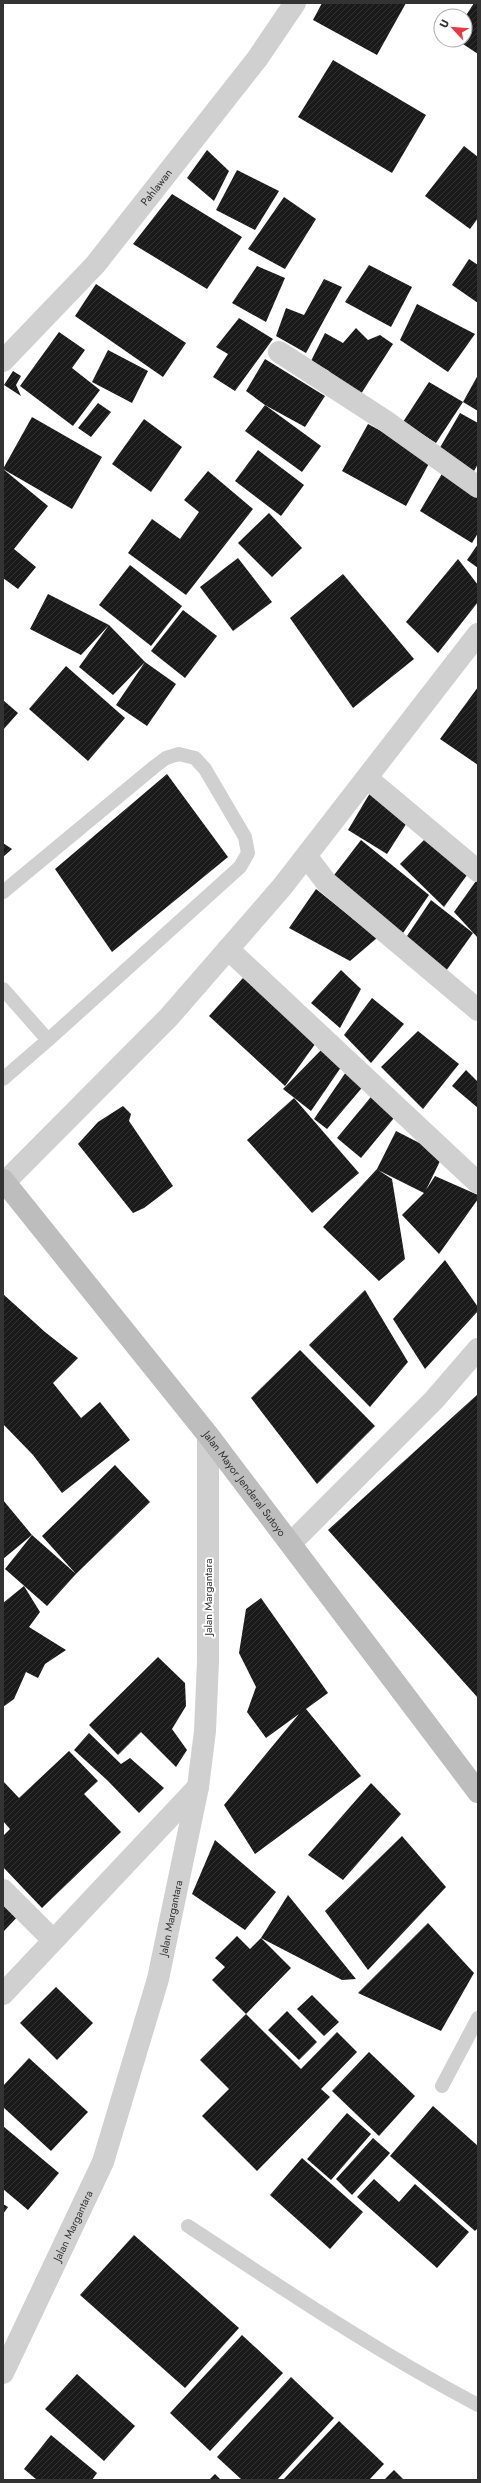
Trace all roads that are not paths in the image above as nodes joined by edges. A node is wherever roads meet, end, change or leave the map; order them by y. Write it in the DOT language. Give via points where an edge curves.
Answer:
graph roads {
  1 [pos="295,3"];
  2 [pos="279,352"];
  3 [pos="3,360"];
  4 [pos="478,487"];
  5 [pos="478,634"];
  6 [pos="368,779"];
  7 [pos="306,857"];
  8 [pos="478,872"];
  9 [pos="3,892"];
  10 [pos="228,949"];
  11 [pos="3,989"];
  12 [pos="478,1010"];
  13 [pos="48,1040"];
  14 [pos="3,1079"];
  15 [pos="4,1183"];
  16 [pos="478,1183"];
  17 [pos="478,1349"];
  18 [pos="208,1435"];
  19 [pos="291,1543"];
  20 [pos="198,1787"];
  21 [pos="478,1792"];
  22 [pos="3,1890"];
  23 [pos="53,1940"];
  24 [pos="3,1994"];
  25 [pos="478,2018"];
  26 [pos="442,2086"];
  27 [pos="188,2226"];
  28 [pos="3,2373"];
  29 [pos="478,2405"];
  1 -- 3 [label="street, Pahlawan" via="257,59 95,265"];
  2 -- 4 [label="street" via="384,420"];
  5 -- 6 [label="street"];
  6 -- 7 [label="street"];
  6 -- 8 [label="street"];
  7 -- 10 [label="street"];
  7 -- 12 [label="street" via="326,882"];
  9 -- 13 [label="lane" via="154,767 166,758 179,754 195,758 205,769 245,836 248,853 240,867"];
  10 -- 15 [label="street" via="169,1017"];
  10 -- 16 [label="street"];
  11 -- 13 [label="lane"];
  13 -- 14 [label="lane"];
  15 -- 18 [label="main road, Jalan Mayor Jenderal Sutoyo"];
  17 -- 19 [label="street" via="434,1400"];
  18 -- 19 [label="main road, Jalan Mayor Jenderal Sutoyo"];
  18 -- 20 [label="street, Jalan Margantara" via="208,1661 205,1731"];
  19 -- 21 [label="main road, Jalan Mayor Jenderal Sutoyo"];
  20 -- 23 [label="street"];
  20 -- 28 [label="street, Jalan Margantara" via="158,1979 118,2118 103,2162 80,2215"];
  22 -- 23 [label="street"];
  23 -- 24 [label="street"];
  25 -- 26 [label="lane"];
  27 -- 29 [label="lane" via="364,2341"];
}
